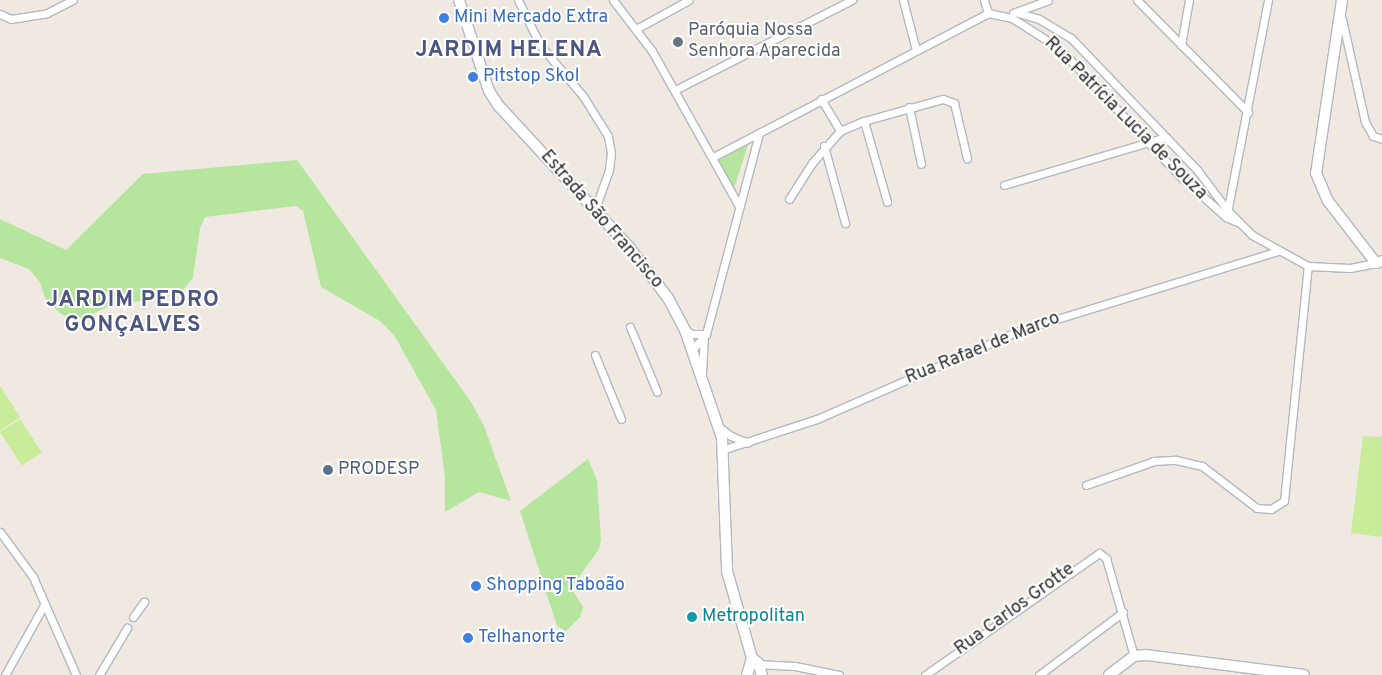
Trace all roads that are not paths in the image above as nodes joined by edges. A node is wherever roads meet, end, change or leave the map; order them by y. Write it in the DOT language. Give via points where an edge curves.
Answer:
graph roads {
  1 [pos="73,0"];
  2 [pos="459,0"];
  3 [pos="518,0"];
  4 [pos="613,0"];
  5 [pos="689,0"];
  6 [pos="852,0"];
  7 [pos="903,0"];
  8 [pos="984,0"];
  9 [pos="1048,0"];
  10 [pos="1137,0"];
  11 [pos="1189,0"];
  12 [pos="1268,0"];
  13 [pos="1342,0"];
  14 [pos="988,13"];
  15 [pos="0,14"];
  16 [pos="1014,15"];
  17 [pos="1342,19"];
  18 [pos="636,29"];
  19 [pos="1058,31"];
  20 [pos="1050,42"];
  21 [pos="1181,45"];
  22 [pos="916,50"];
  23 [pos="674,90"];
  24 [pos="821,99"];
  25 [pos="909,107"];
  26 [pos="1248,112"];
  27 [pos="864,120"];
  28 [pos="840,131"];
  29 [pos="760,133"];
  30 [pos="1166,137"];
  31 [pos="1382,139"];
  32 [pos="1148,142"];
  33 [pos="824,146"];
  34 [pos="713,156"];
  35 [pos="967,158"];
  36 [pos="921,164"];
  37 [pos="1004,185"];
  38 [pos="789,199"];
  39 [pos="887,202"];
  40 [pos="739,206"];
  41 [pos="595,209"];
  42 [pos="1227,214"];
  43 [pos="845,223"];
  44 [pos="1278,251"];
  45 [pos="1379,262"];
  46 [pos="1308,266"];
  47 [pos="630,327"];
  48 [pos="685,330"];
  49 [pos="705,336"];
  50 [pos="694,349"];
  51 [pos="595,355"];
  52 [pos="702,373"];
  53 [pos="657,392"];
  54 [pos="621,419"];
  55 [pos="719,427"];
  56 [pos="748,443"];
  57 [pos="722,450"];
  58 [pos="1086,485"];
  59 [pos="0,532"];
  60 [pos="144,602"];
  61 [pos="44,605"];
  62 [pos="1123,612"];
  63 [pos="134,618"];
  64 [pos="127,628"];
  65 [pos="1134,656"];
  66 [pos="752,666"];
  67 [pos="5,675"];
  68 [pos="76,675"];
  69 [pos="99,675"];
  70 [pos="762,675"];
  71 [pos="839,675"];
  72 [pos="925,675"];
  73 [pos="1038,675"];
  74 [pos="1109,675"];
  75 [pos="1304,675"];
  1 -- 15 [label="street" via="47,13 11,19"];
  2 -- 41 [label="main road, Estrada São Francisco" via="494,98"];
  3 -- 41 [label="street" via="540,45 583,96 608,136 609,170"];
  4 -- 18 [label="street"];
  5 -- 18 [label="street"];
  6 -- 23 [label="street"];
  7 -- 22 [label="street"];
  8 -- 14 [label="street"];
  9 -- 16 [label="street"];
  10 -- 21 [label="street"];
  11 -- 21 [label="street"];
  12 -- 26 [label="street"];
  13 -- 17 [label="main road"];
  14 -- 16 [label="street"];
  14 -- 22 [label="street"];
  16 -- 19 [label="street, Rua Patrícia Lucia de Souza" via="1039,19"];
  16 -- 20 [label="street, Rua Patrícia Lucia de Souza"];
  17 -- 31 [label="street" via="1366,122 1373,136"];
  17 -- 45 [label="main road" via="1316,173 1328,201"];
  18 -- 23 [label="street"];
  19 -- 20 [label="street"];
  19 -- 30 [label="street, Rua Patrícia Lucia de Souza" via="1071,38"];
  20 -- 32 [label="street, Rua Patrícia Lucia de Souza"];
  21 -- 26 [label="street"];
  22 -- 24 [label="street"];
  23 -- 34 [label="street"];
  24 -- 28 [label="street"];
  24 -- 29 [label="street"];
  25 -- 27 [label="street"];
  25 -- 35 [label="street" via="944,99 954,103"];
  25 -- 36 [label="street"];
  26 -- 42 [label="street"];
  27 -- 28 [label="street"];
  27 -- 39 [label="street"];
  28 -- 33 [label="street"];
  29 -- 34 [label="street"];
  29 -- 40 [label="street"];
  30 -- 32 [label="street"];
  30 -- 42 [label="street, Rua Patrícia Lucia de Souza" via="1198,171"];
  32 -- 37 [label="street"];
  32 -- 42 [label="street, Rua Patrícia Lucia de Souza" via="1182,178"];
  33 -- 38 [label="street"];
  33 -- 43 [label="street"];
  34 -- 40 [label="street"];
  40 -- 49 [label="street"];
  41 -- 48 [label="main road, Estrada São Francisco" via="653,276"];
  42 -- 44 [label="street, Rua Patrícia Lucia de Souza"];
  44 -- 46 [label="street, Rua Patrícia Lucia de Souza"];
  44 -- 56 [label="street, Rua Rafael de Marco" via="1018,331 818,419"];
  45 -- 46 [label="street, Rua Patrícia Lucia de Souza" via="1350,268"];
  46 -- 58 [label="street" via="1284,500 1270,509 1257,508 1202,466 1176,460 1154,461"];
  47 -- 53 [label="street"];
  48 -- 49 [label="street"];
  48 -- 50 [label="main road, Estrada São Francisco"];
  49 -- 50 [label="street"];
  49 -- 52 [label="street"];
  50 -- 52 [label="main road, Estrada São Francisco"];
  51 -- 54 [label="street"];
  52 -- 55 [label="main road, Estrada São Francisco"];
  55 -- 56 [label="street"];
  55 -- 57 [label="main road, Estrada São Francisco"];
  56 -- 57 [label="street, Rua Rafael de Marco"];
  57 -- 66 [label="main road, Estrada São Francisco" via="727,572"];
  59 -- 61 [label="street" via="24,560"];
  60 -- 63 [label="street"];
  61 -- 67 [label="street"];
  61 -- 68 [label="street"];
  62 -- 65 [label="street"];
  62 -- 72 [label="street, Rua Carlos Grotte" via="1106,558 1099,553"];
  62 -- 73 [label="street"];
  64 -- 69 [label="street"];
  65 -- 74 [label="main road"];
  65 -- 75 [label="main road" via="1161,655"];
  66 -- 70 [label="main road, Estrada São Francisco"];
  66 -- 71 [label="street"];
}
